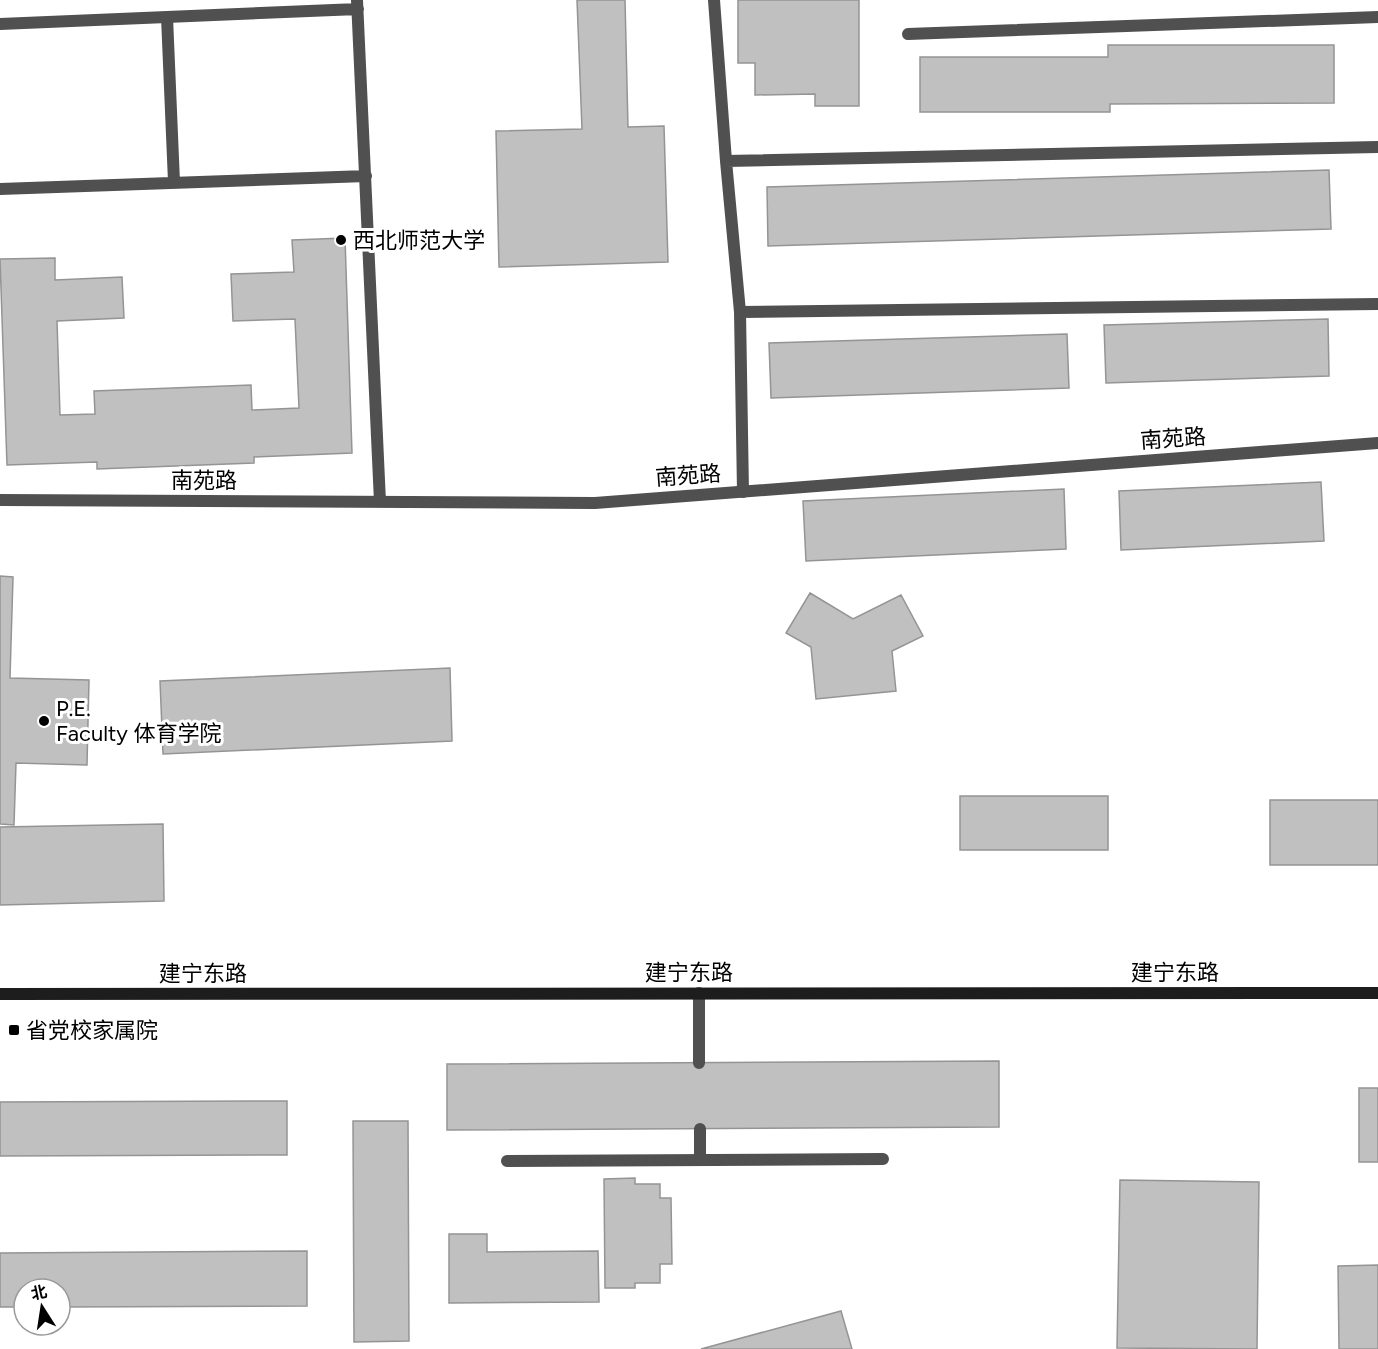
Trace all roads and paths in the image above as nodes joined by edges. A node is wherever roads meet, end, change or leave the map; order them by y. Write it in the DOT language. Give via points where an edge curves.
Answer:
graph roads {
  1 [pos="714,0"];
  2 [pos="358,5"];
  3 [pos="167,17"];
  4 [pos="1378,17"];
  5 [pos="0,24"];
  6 [pos="908,34"];
  7 [pos="1378,147"];
  8 [pos="726,161"];
  9 [pos="366,176"];
  10 [pos="174,182"];
  11 [pos="0,189"];
  12 [pos="1378,304"];
  13 [pos="740,312"];
  14 [pos="1378,443"];
  15 [pos="743,492"];
  16 [pos="0,500"];
  17 [pos="380,502"];
  18 [pos="699,993"];
  19 [pos="1378,993"];
  20 [pos="0,994"];
  21 [pos="699,1063"];
  22 [pos="700,1129"];
  23 [pos="883,1159"];
  24 [pos="700,1160"];
  25 [pos="507,1161"];
  1 -- 8 [label="street"];
  2 -- 3 [label="street"];
  2 -- 9 [label="street"];
  3 -- 5 [label="street"];
  3 -- 10 [label="street"];
  4 -- 6 [label="street"];
  7 -- 8 [label="street"];
  8 -- 13 [label="street"];
  9 -- 10 [label="street"];
  9 -- 17 [label="street"];
  10 -- 11 [label="street"];
  12 -- 13 [label="street"];
  13 -- 15 [label="street"];
  14 -- 15 [label="street, 南苑路"];
  15 -- 17 [label="street, 南苑路" via="595,503"];
  16 -- 17 [label="street, 南苑路"];
  18 -- 19 [label="main road, 建宁东路"];
  18 -- 20 [label="main road, 建宁东路"];
  18 -- 21 [label="street"];
  22 -- 24 [label="street"];
  23 -- 24 [label="street"];
  24 -- 25 [label="street"];
}
